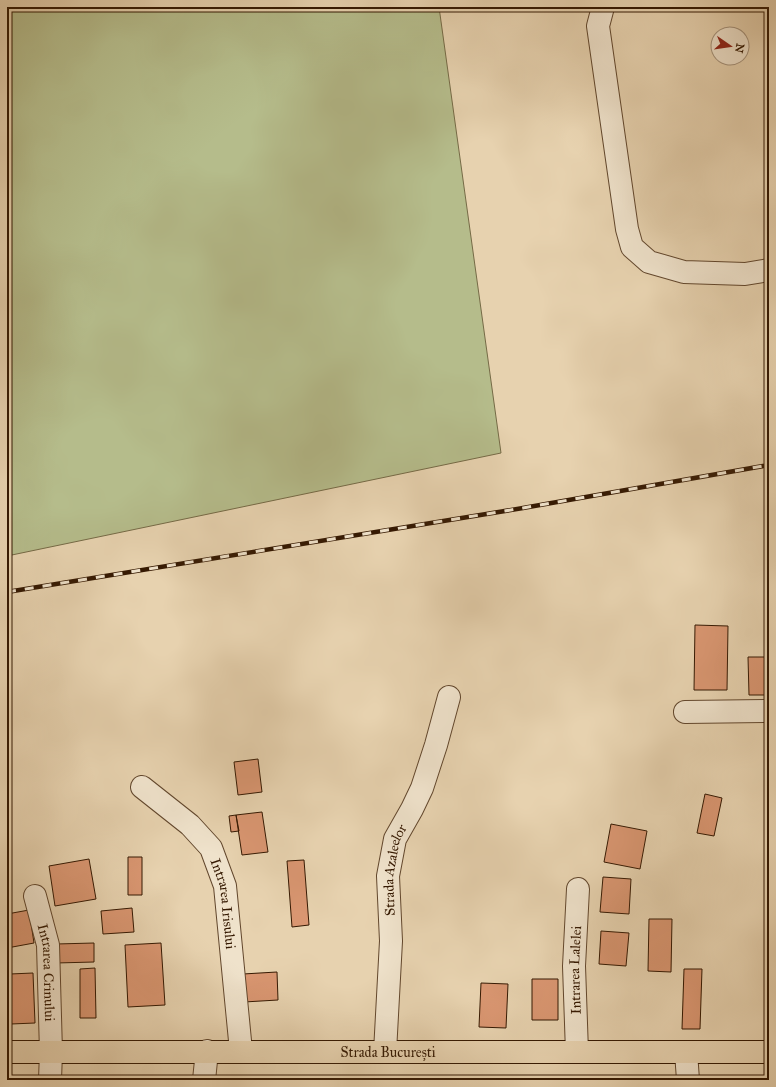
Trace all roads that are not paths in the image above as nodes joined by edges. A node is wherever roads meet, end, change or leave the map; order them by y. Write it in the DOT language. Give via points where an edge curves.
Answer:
graph roads {
  1 [pos="603,7"];
  2 [pos="769,270"];
  3 [pos="449,697"];
  4 [pos="769,711"];
  5 [pos="685,712"];
  6 [pos="142,787"];
  7 [pos="578,889"];
  8 [pos="35,896"];
  9 [pos="207,1051"];
  10 [pos="241,1051"];
  11 [pos="7,1052"];
  12 [pos="51,1052"];
  13 [pos="385,1052"];
  14 [pos="577,1052"];
  15 [pos="686,1052"];
  16 [pos="769,1052"];
  17 [pos="50,1080"];
  18 [pos="204,1080"];
  19 [pos="688,1080"];
  1 -- 2 [label="street" via="598,26 626,229 632,247 649,262 684,272 745,274"];
  3 -- 13 [label="street, Strada Azaleelor" via="422,788 395,839 388,876 391,941"];
  4 -- 5 [label="street"];
  6 -- 10 [label="street, Intrarea Irisului" via="190,825 211,848 225,886"];
  7 -- 14 [label="street, Intrarea Lalelei" via="574,966"];
  8 -- 12 [label="street, Intrarea Crinului" via="48,945"];
  9 -- 10 [label="main road, Strada București"];
  9 -- 12 [label="main road, Strada București"];
  9 -- 18 [label="street"];
  10 -- 13 [label="main road, Strada București"];
  11 -- 12 [label="main road, Strada București"];
  12 -- 17 [label="street, Intrarea Crinului"];
  13 -- 14 [label="main road, Strada București"];
  14 -- 15 [label="main road, Strada București"];
  15 -- 16 [label="main road, Strada București"];
  15 -- 19 [label="street"];
}
